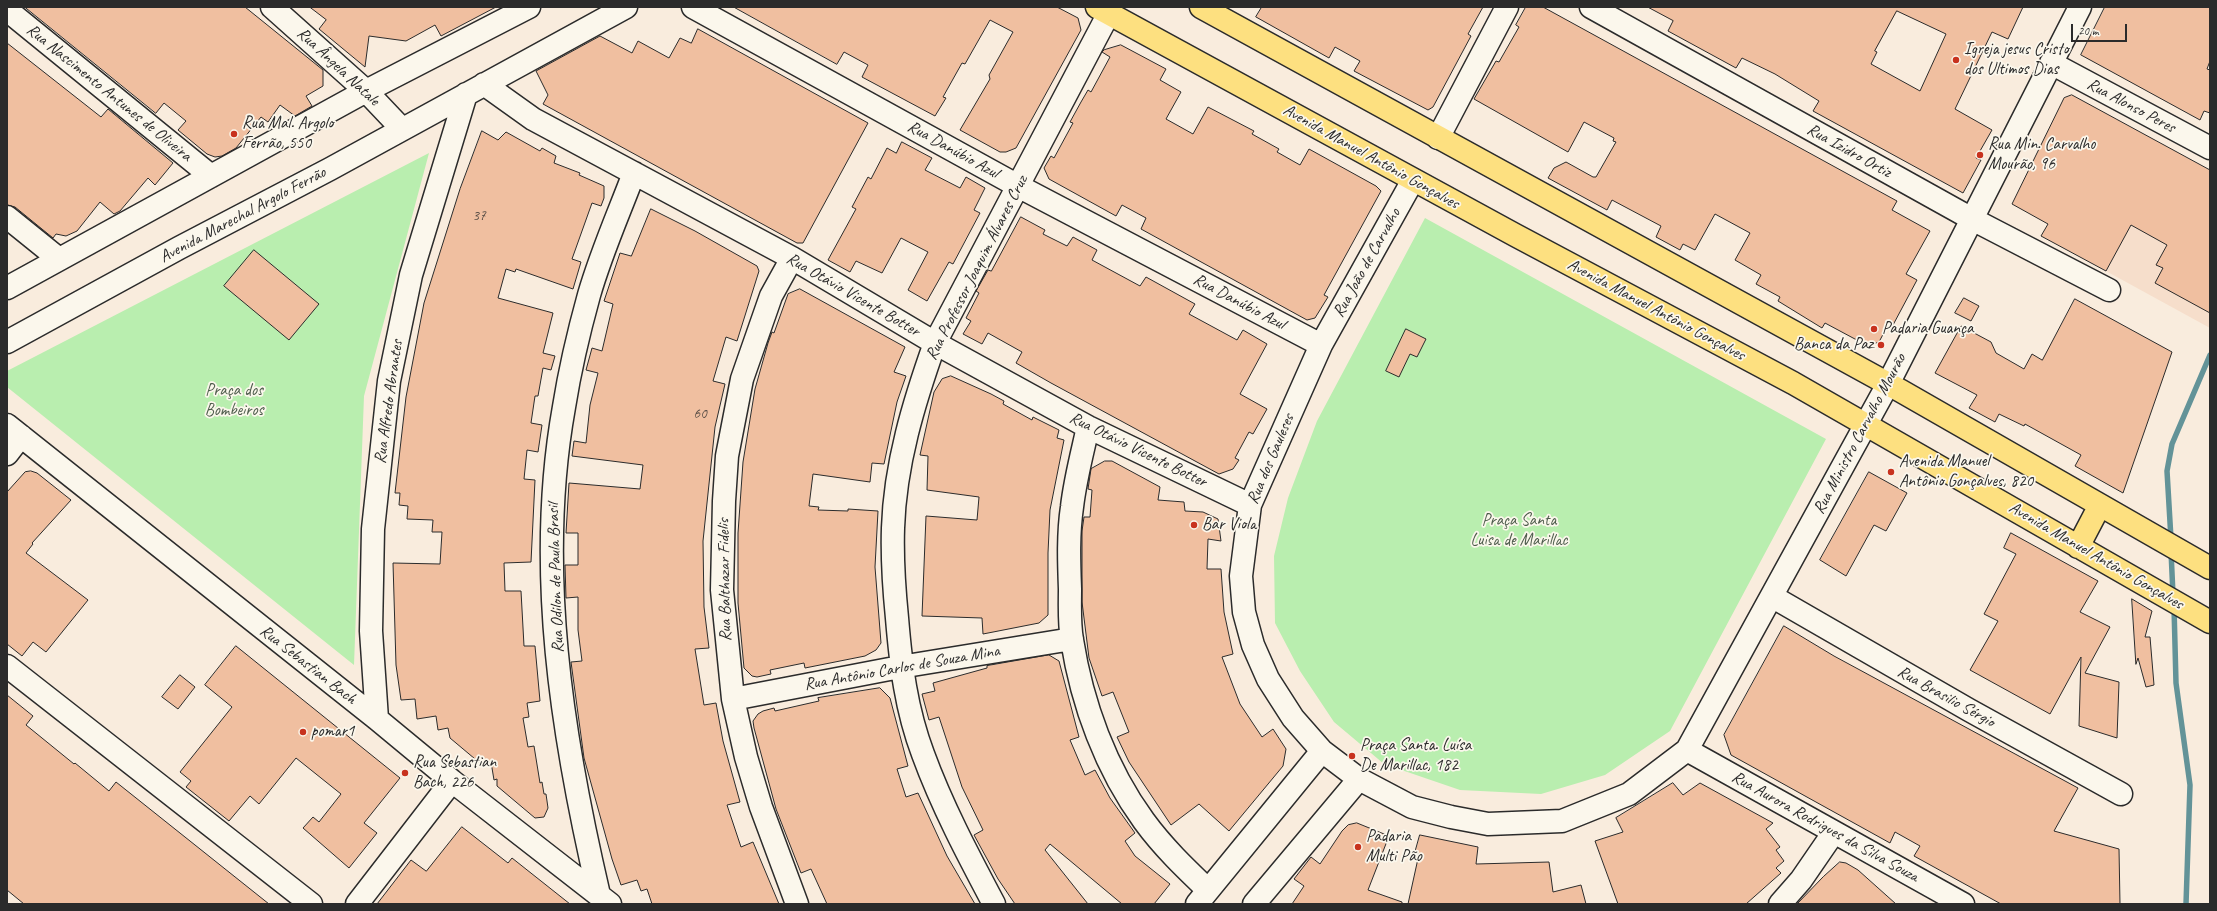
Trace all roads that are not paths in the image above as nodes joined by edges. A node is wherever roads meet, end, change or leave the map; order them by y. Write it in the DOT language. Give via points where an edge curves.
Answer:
graph roads {
  1 [pos="272,7"];
  2 [pos="529,7"];
  3 [pos="626,7"];
  4 [pos="693,7"];
  5 [pos="1201,7"];
  6 [pos="1507,7"];
  7 [pos="2080,7"];
  8 [pos="1597,9"];
  9 [pos="7,10"];
  10 [pos="1103,10"];
  11 [pos="2052,63"];
  12 [pos="475,89"];
  13 [pos="366,91"];
  14 [pos="402,129"];
  15 [pos="1438,138"];
  16 [pos="2210,148"];
  17 [pos="634,173"];
  18 [pos="210,176"];
  19 [pos="1413,180"];
  20 [pos="1018,186"];
  21 [pos="7,217"];
  22 [pos="1972,219"];
  23 [pos="792,258"];
  24 [pos="60,259"];
  25 [pos="7,288"];
  26 [pos="2109,290"];
  27 [pos="7,342"];
  28 [pos="935,343"];
  29 [pos="1321,345"];
  30 [pos="1888,384"];
  31 [pos="1865,424"];
  32 [pos="1088,427"];
  33 [pos="14,431"];
  34 [pos="7,454"];
  35 [pos="1250,505"];
  36 [pos="2100,505"];
  37 [pos="2078,547"];
  38 [pos="2210,568"];
  39 [pos="1773,597"];
  40 [pos="2210,622"];
  41 [pos="1072,639"];
  42 [pos="7,666"];
  43 [pos="900,667"];
  44 [pos="733,700"];
  45 [pos="377,719"];
  46 [pos="1687,750"];
  47 [pos="1322,751"];
  48 [pos="1359,779"];
  49 [pos="452,781"];
  50 [pos="2121,794"];
  51 [pos="1834,832"];
  52 [pos="1202,897"];
  53 [pos="604,899"];
  54 [pos="311,904"];
  55 [pos="357,904"];
  56 [pos="797,904"];
  57 [pos="994,904"];
  58 [pos="1254,904"];
  59 [pos="1780,904"];
  60 [pos="1963,904"];
  1 -- 13 [label="street, Rua Ângela Natale"];
  2 -- 13 [label="street"];
  3 -- 12 [label="street, Avenida Marechal Argolo Ferrão"];
  4 -- 20 [label="street, Rua Danúbio Azul"];
  5 -- 15 [label="main road"];
  6 -- 15 [label="street"];
  7 -- 11 [label="street, Rua Ministro Carvalho Mourão"];
  8 -- 22 [label="street, Rua Izidro Ortiz"];
  9 -- 18 [label="street, Rua Nascimento Antunes de Oliveira"];
  10 -- 19 [label="main road, Avenida Manuel Antônio Gonçalves"];
  10 -- 20 [label="street, Rua Professor Joaquim Álvares Cruz"];
  11 -- 16 [label="street, Rua Alonso Peres"];
  11 -- 22 [label="street, Rua Ministro Carvalho Mourão"];
  12 -- 14 [label="street, Avenida Marechal Argolo Ferrão"];
  12 -- 17 [label="street, Rua Otávio Vicente Botter"];
  12 -- 45 [label="street, Rua Alfredo Abrantes" via="412,275 389,381 373,529 371,631"];
  13 -- 14 [label="street, Rua Ângela Natale"];
  13 -- 18 [label="street"];
  14 -- 27 [label="street, Avenida Marechal Argolo Ferrão"];
  15 -- 30 [label="main road"];
  17 -- 23 [label="street, Rua Otávio Vicente Botter"];
  17 -- 53 [label="street, Rua Odilon de Paula Brasil" via="590,293 564,407 551,521 554,629 573,770 586,839"];
  18 -- 24 [label="street"];
  19 -- 29 [label="street, Rua João de Carvalho"];
  19 -- 31 [label="main road, Avenida Manuel Antônio Gonçalves"];
  20 -- 28 [label="street, Rua Professor Joaquim Álvares Cruz"];
  20 -- 29 [label="street, Rua Danúbio Azul"];
  21 -- 24 [label="street"];
  22 -- 26 [label="street, Rua Izidro Ortiz"];
  22 -- 30 [label="street, Rua Ministro Carvalho Mourão"];
  23 -- 28 [label="street, Rua Otávio Vicente Botter"];
  23 -- 44 [label="street, Rua Balthazar Fidelis" via="771,296 742,379 727,456 722,590"];
  24 -- 25 [label="street"];
  28 -- 32 [label="street, Rua Otávio Vicente Botter"];
  28 -- 43 [label="street, Rua Professor Joaquim Álvares Cruz" via="901,460 893,526 893,574"];
  29 -- 35 [label="street, Rua dos Gauleses"];
  30 -- 31 [label="street, Rua Ministro Carvalho Mourão"];
  30 -- 36 [label="main road"];
  31 -- 37 [label="main road, Avenida Manuel Antônio Gonçalves"];
  31 -- 39 [label="street, Rua Ministro Carvalho Mourão"];
  32 -- 35 [label="street, Rua Otávio Vicente Botter"];
  32 -- 41 [label="street" via="1071,509 1069,573"];
  33 -- 34 [label="street"];
  33 -- 45 [label="street, Rua Sebastian Bach"];
  35 -- 47 [label="street, Rua dos Gauleses" via="1241,576 1244,612 1253,645 1268,679 1293,718"];
  36 -- 37 [label="main road"];
  36 -- 38 [label="main road"];
  37 -- 40 [label="main road, Avenida Manuel Antônio Gonçalves"];
  39 -- 46 [label="street, Rua Ministro Carvalho Mourão"];
  39 -- 50 [label="street, Rua Brasilio Sérgio"];
  41 -- 43 [label="street, Rua Antônio Carlos de Souza Mina"];
  41 -- 52 [label="street" via="1083,692 1101,742 1124,790 1144,821"];
  42 -- 54 [label="street"];
  43 -- 44 [label="street, Rua Antônio Carlos de Souza Mina"];
  43 -- 57 [label="street, Rua Professor Joaquim Álvares Cruz" via="905,696 922,753 941,799"];
  44 -- 56 [label="street, Rua Balthazar Fidelis" via="761,807"];
  45 -- 49 [label="street, Rua Sebastian Bach"];
  46 -- 48 [label="street, Rua dos Gauleses" via="1629,794 1562,820 1488,824 1451,817 1412,807"];
  46 -- 51 [label="street, Rua Aurora Rodrigues da Silva Souza"];
  47 -- 48 [label="street, Rua dos Gauleses"];
  47 -- 52 [label="street"];
  48 -- 58 [label="street"];
  49 -- 53 [label="street, Rua Sebastian Bach"];
  49 -- 55 [label="street"];
  51 -- 59 [label="street" via="1801,880"];
  51 -- 60 [label="street, Rua Aurora Rodrigues da Silva Souza"];
}
